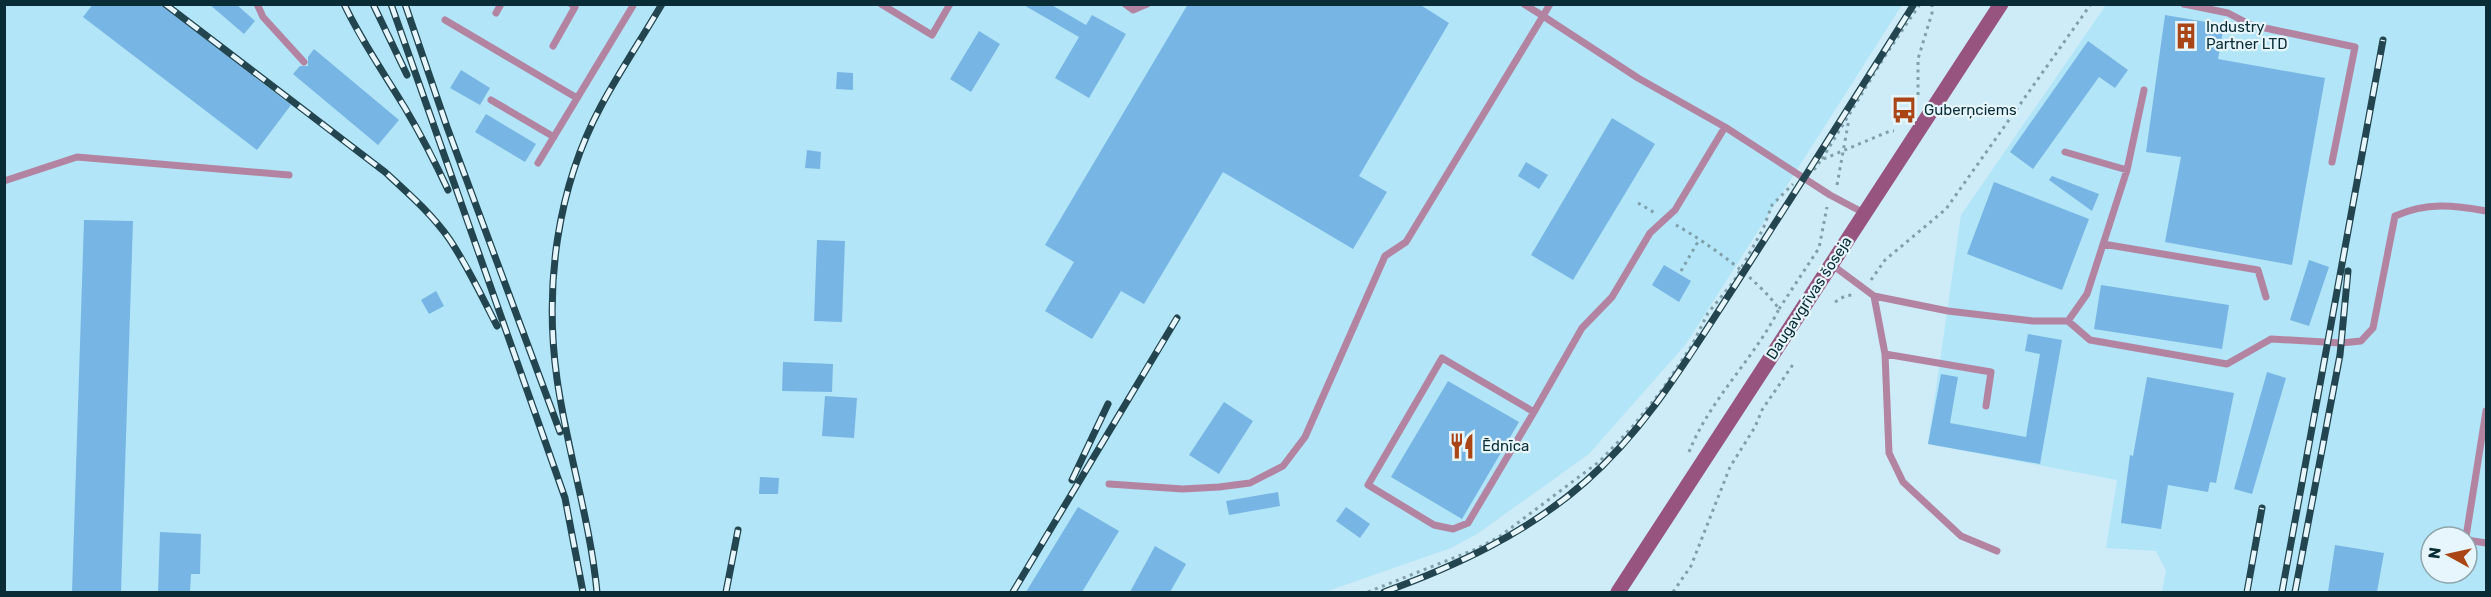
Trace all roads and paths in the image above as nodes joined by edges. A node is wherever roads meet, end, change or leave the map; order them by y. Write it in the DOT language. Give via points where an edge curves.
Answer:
graph roads {
  1 [pos="257,4"];
  2 [pos="501,4"];
  3 [pos="571,4"];
  4 [pos="634,4"];
  5 [pos="881,4"];
  6 [pos="950,4"];
  7 [pos="1125,4"];
  8 [pos="1147,4"];
  9 [pos="1524,4"];
  10 [pos="1550,4"];
  11 [pos="1920,4"];
  12 [pos="1932,4"];
  13 [pos="2001,4"];
  14 [pos="2091,4"];
  15 [pos="2184,4"];
  16 [pos="496,13"];
  17 [pos="1543,16"];
  18 [pos="444,20"];
  19 [pos="553,46"];
  20 [pos="304,62"];
  21 [pos="2144,90"];
  22 [pos="1918,95"];
  23 [pos="577,98"];
  24 [pos="491,100"];
  25 [pos="1849,119"];
  26 [pos="1725,127"];
  27 [pos="1894,131"];
  28 [pos="554,137"];
  29 [pos="1844,151"];
  30 [pos="2065,152"];
  31 [pos="1821,160"];
  32 [pos="2332,162"];
  33 [pos="538,163"];
  34 [pos="2127,170"];
  35 [pos="289,175"];
  36 [pos="1804,178"];
  37 [pos="4,181"];
  38 [pos="1830,195"];
  39 [pos="2487,211"];
  40 [pos="1864,213"];
  41 [pos="1689,233"];
  42 [pos="1699,240"];
  43 [pos="2103,244"];
  44 [pos="1832,264"];
  45 [pos="1739,270"];
  46 [pos="1681,271"];
  47 [pos="1865,289"];
  48 [pos="1874,296"];
  49 [pos="2266,297"];
  50 [pos="1834,302"];
  51 [pos="1779,309"];
  52 [pos="2068,321"];
  53 [pos="1885,354"];
  54 [pos="1794,363"];
  55 [pos="1986,406"];
  56 [pos="2487,411"];
  57 [pos="1534,412"];
  58 [pos="1688,454"];
  59 [pos="1108,484"];
  60 [pos="2468,525"];
  61 [pos="1996,551"];
  62 [pos="1368,592"];
  63 [pos="1618,592"];
  64 [pos="1673,592"];
  1 -- 20 [label="lane"];
  2 -- 16 [label="lane"];
  3 -- 19 [label="lane" via="575,7"];
  4 -- 23 [label="lane"];
  5 -- 6 [label="lane" via="932,35"];
  7 -- 8 [label="lane" via="1133,10"];
  9 -- 17 [label="lane"];
  10 -- 17 [label="lane"];
  11 -- 25 [label="path"];
  12 -- 22 [label="path" via="1918,59"];
  13 -- 40 [label="main road, Daugavgrīvas šoseja"];
  14 -- 47 [label="path" via="1946,209 1885,261"];
  15 -- 32 [label="lane" via="2228,13 2251,25 2355,47"];
  17 -- 26 [label="lane" via="1638,78"];
  17 -- 59 [label="lane" via="1406,242 1385,256 1305,437 1283,466 1250,483 1219,487"];
  18 -- 23 [label="lane"];
  21 -- 34 [label="lane"];
  23 -- 28 [label="lane"];
  24 -- 28 [label="lane"];
  25 -- 29 [label="path"];
  25 -- 31 [label="path"];
  26 -- 36 [label="lane"];
  26 -- 57 [label="lane" via="1675,210 1650,233 1612,297 1582,328"];
  27 -- 29 [label="path"];
  28 -- 33 [label="lane"];
  29 -- 31 [label="path"];
  29 -- 38 [label="path" via="1838,182"];
  30 -- 34 [label="lane"];
  31 -- 36 [label="path"];
  34 -- 43 [label="lane"];
  35 -- 37 [label="lane" via="77,157"];
  36 -- 38 [label="lane"];
  36 -- 45 [label="path" via="1779,195"];
  38 -- 40 [label="lane"];
  38 -- 51 [label="path" via="1819,248"];
  39 -- 52 [label="lane" via="2453,205 2415,207 2395,216 2373,328 2361,341 2271,339 2228,364 2090,340"];
  40 -- 44 [label="main road, Daugavgrīvas šoseja"];
  41 -- 42 [label="path"];
  42 -- 45 [label="path"];
  42 -- 46 [label="path"];
  43 -- 49 [label="lane" via="2258,270"];
  43 -- 52 [label="lane" via="2087,294"];
  44 -- 47 [label="lane"];
  44 -- 63 [label="main road, Daugavgrīvas šoseja"];
  45 -- 51 [label="path" via="1771,297"];
  45 -- 62 [label="path" via="1662,390 1600,461 1499,537"];
  47 -- 48 [label="lane"];
  47 -- 50 [label="path"];
  48 -- 52 [label="lane" via="1948,311"];
  48 -- 53 [label="lane"];
  51 -- 58 [label="path" via="1694,438"];
  53 -- 55 [label="lane" via="1991,372"];
  53 -- 61 [label="lane" via="1889,453 1903,482 1961,536"];
  54 -- 64 [label="path" via="1730,467 1691,566"];
  56 -- 60 [label="lane"];
  57 -- 57 [label="lane" via="1442,358 1368,485 1434,525 1453,529 1468,523"];
}
